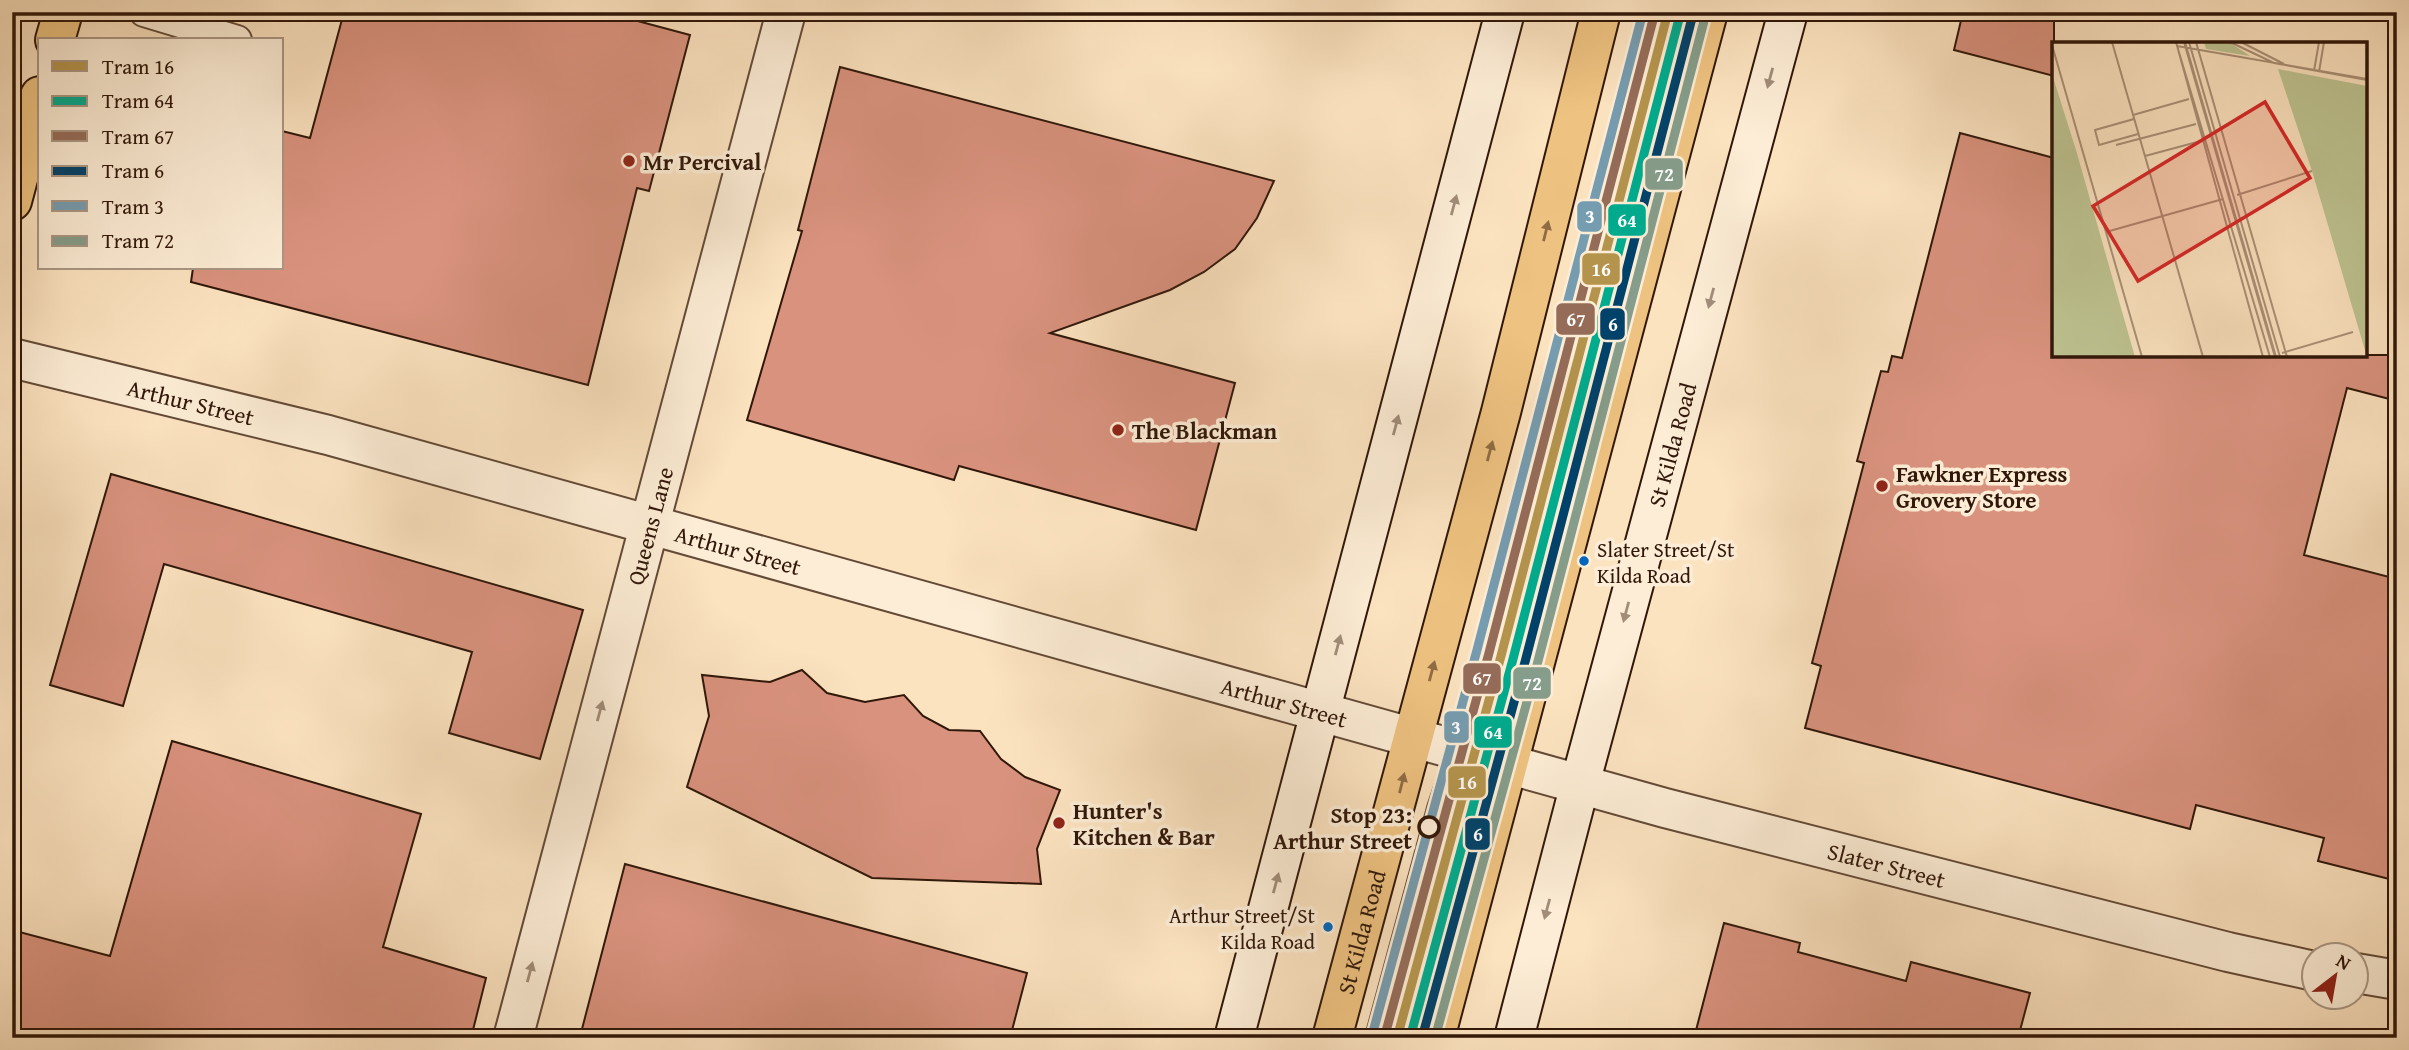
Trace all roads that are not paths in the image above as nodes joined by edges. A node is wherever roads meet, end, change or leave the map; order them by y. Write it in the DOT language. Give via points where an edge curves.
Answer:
graph roads {
  1 [pos="63,12"];
  2 [pos="144,12"];
  3 [pos="786,12"];
  4 [pos="1505,12"];
  5 [pos="1601,12"];
  6 [pos="1654,12"];
  7 [pos="1708,12"];
  8 [pos="1788,12"];
  9 [pos="56,38"];
  10 [pos="230,38"];
  11 [pos="38,104"];
  12 [pos="12,201"];
  13 [pos="12,358"];
  14 [pos="649,525"];
  15 [pos="1321,711"];
  16 [pos="1414,737"];
  17 [pos="1462,750"];
  18 [pos="1509,763"];
  19 [pos="1580,783"];
  20 [pos="2300,968"];
  21 [pos="2370,976"];
  22 [pos="2397,981"];
  23 [pos="513,1038"];
  24 [pos="1234,1038"];
  25 [pos="1332,1038"];
  26 [pos="1380,1038"];
  27 [pos="1435,1038"];
  28 [pos="1514,1038"];
  1 -- 9 [label="main road"];
  2 -- 10 [label="lane"];
  3 -- 14 [label="street, Queens Lane"];
  15 -- 4 [label="street, one-way"];
  16 -- 5 [label="main road, St Kilda Road, one-way"];
  6 -- 17 [label="lane"];
  7 -- 18 [label="main road"];
  8 -- 19 [label="street, St Kilda Road, one-way"];
  11 -- 12 [label="main road"];
  13 -- 14 [label="street, Arthur Street" via="328,435"];
  14 -- 15 [label="street, Arthur Street"];
  23 -- 14 [label="street, Queens Lane, one-way"];
  15 -- 16 [label="street, Arthur Street"];
  24 -- 15 [label="street, one-way"];
  16 -- 17 [label="street, Arthur Street"];
  25 -- 16 [label="main road, St Kilda Road, one-way"];
  17 -- 18 [label="street, Slater Street"];
  17 -- 26 [label="lane"];
  18 -- 19 [label="street, Slater Street"];
  18 -- 27 [label="main road"];
  19 -- 20 [label="street, Slater Street"];
  19 -- 28 [label="street, St Kilda Road, one-way"];
  21 -- 22 [label="street"];
}
